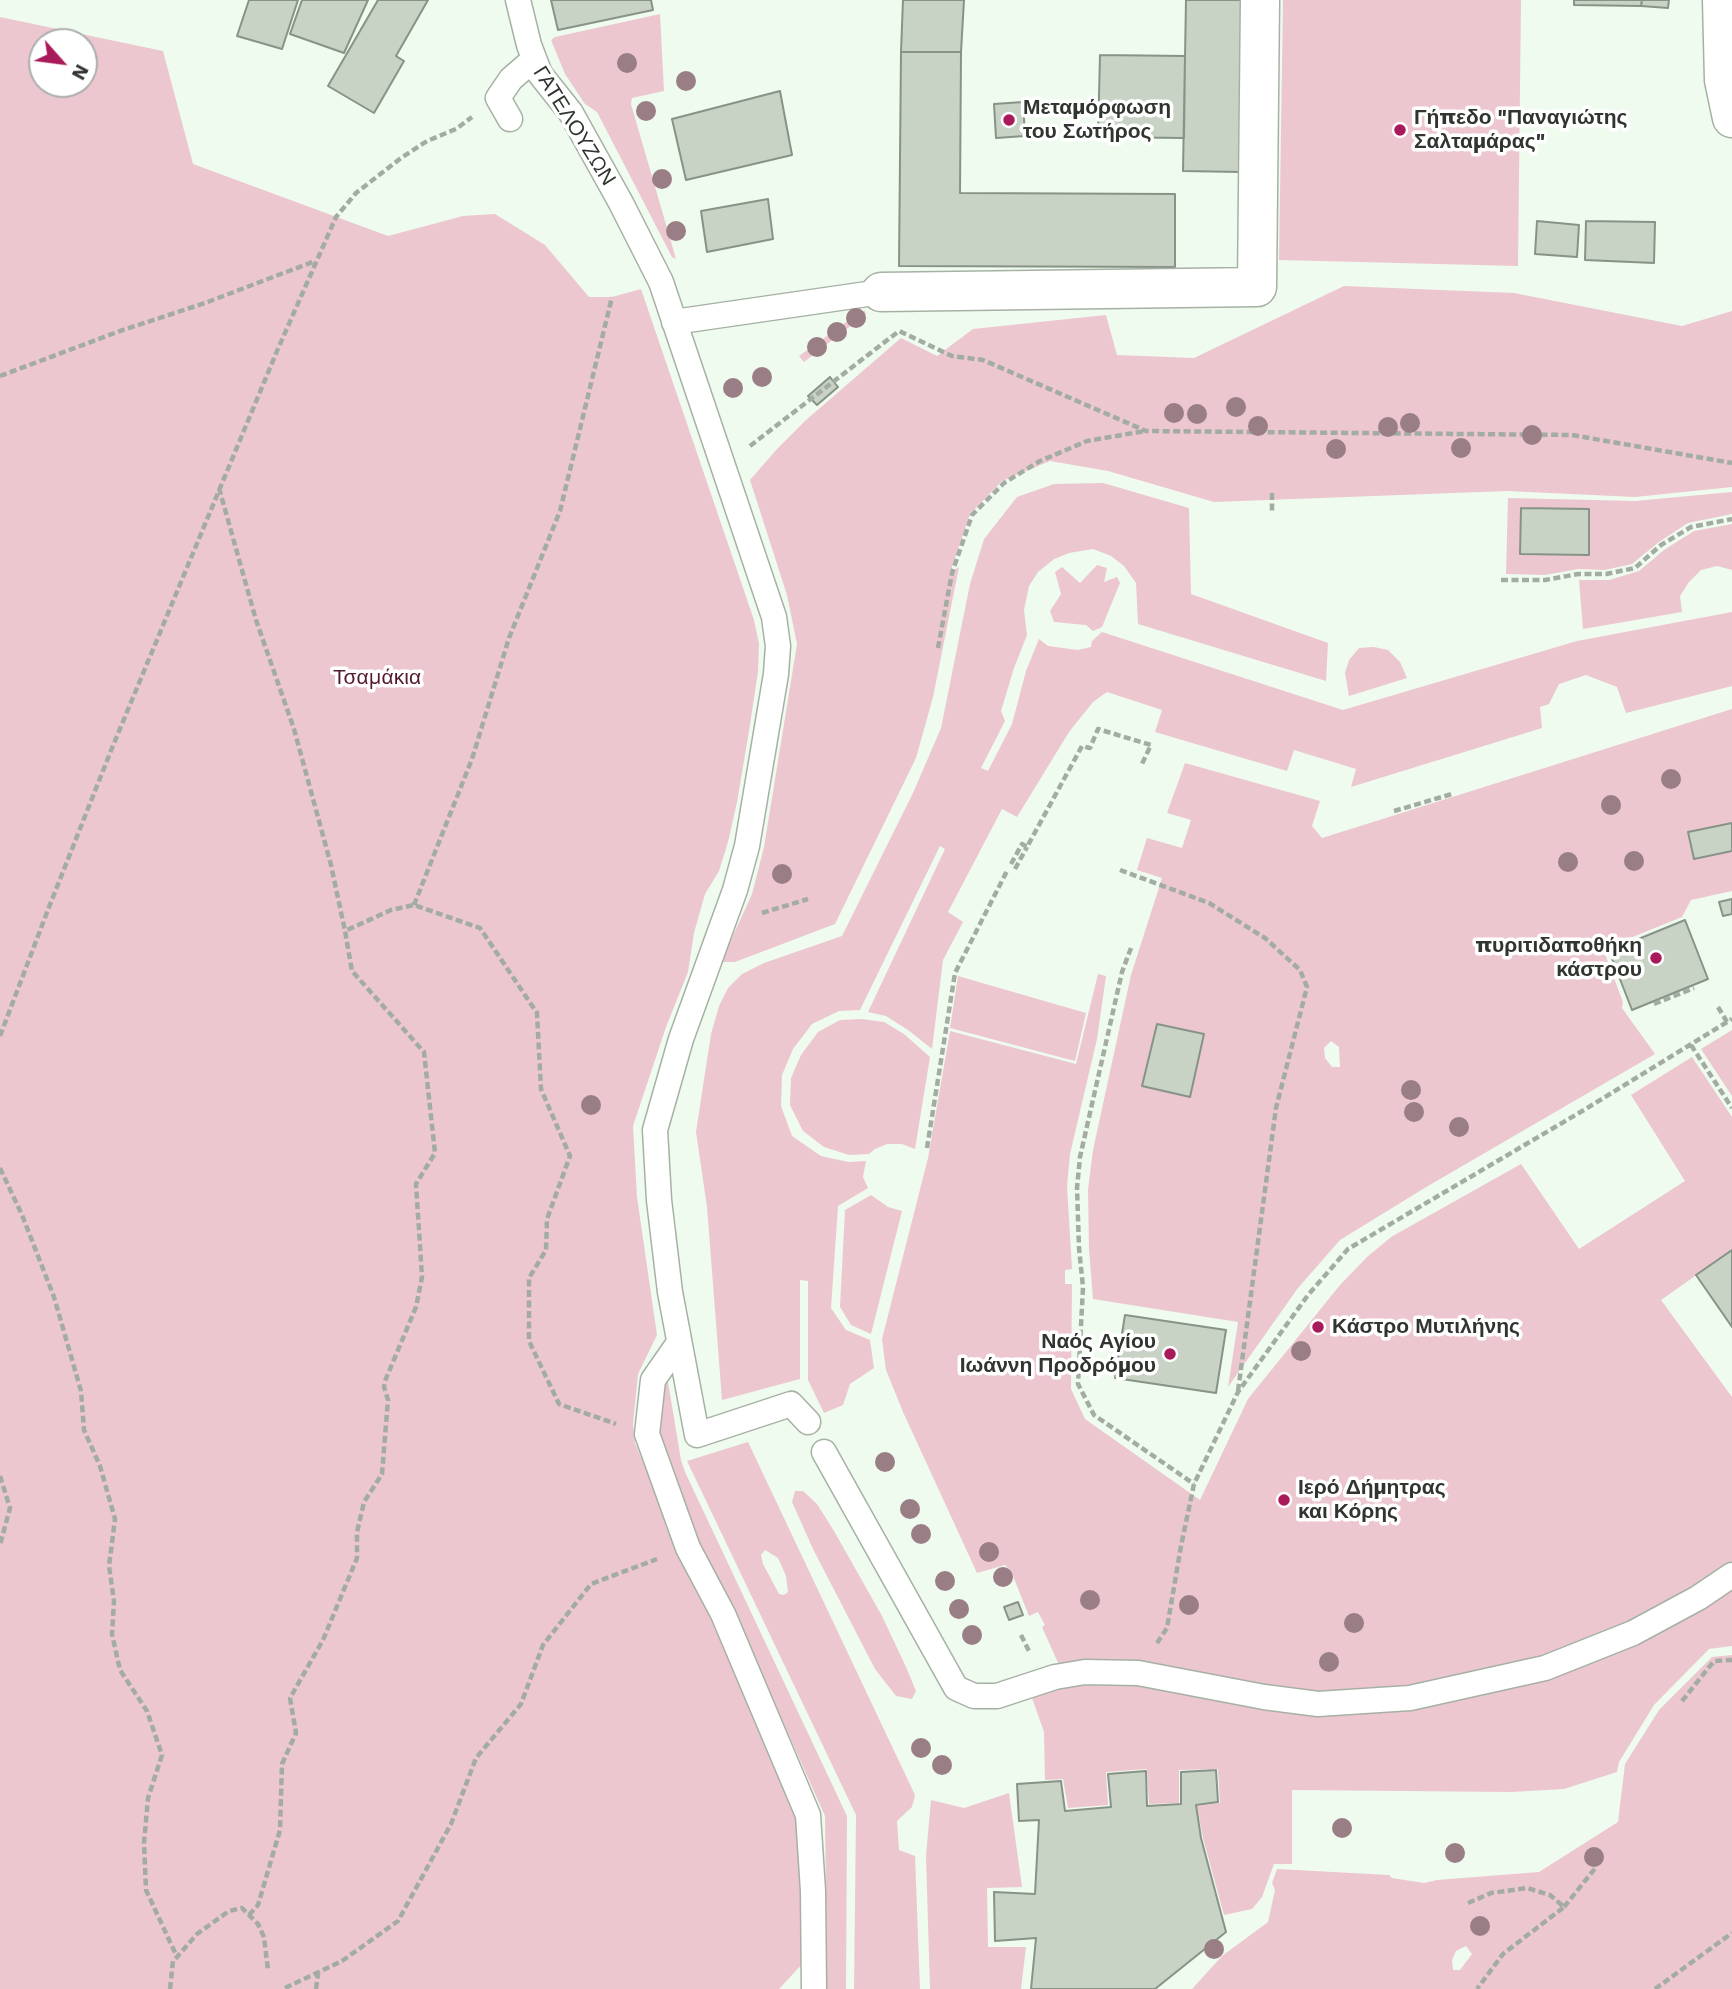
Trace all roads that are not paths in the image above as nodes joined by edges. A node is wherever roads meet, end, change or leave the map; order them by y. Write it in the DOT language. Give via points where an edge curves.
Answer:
graph roads {
  1 [pos="1260,0"];
  2 [pos="1722,0"];
  3 [pos="517,2"];
  4 [pos="533,60"];
  5 [pos="1732,118"];
  6 [pos="510,119"];
  7 [pos="881,292"];
  8 [pos="674,322"];
  9 [pos="678,1344"];
  10 [pos="808,1422"];
  11 [pos="824,1452"];
  12 [pos="1732,1575"];
  13 [pos="814,1989"];
  1 -- 7 [label="street" via="1258,288"];
  2 -- 5 [label="street" via="1724,80"];
  3 -- 4 [label="lane, ΓΑΤΕΛΟΥΖΩΝ"];
  4 -- 6 [label="lane" via="498,98"];
  4 -- 8 [label="lane, ΓΑΤΕΛΟΥΖΩΝ" via="570,113 621,203 661,282"];
  7 -- 8 [label="lane"];
  8 -- 9 [label="lane, ΓΑΤΕΛΟΥΖΩΝ" via="774,617 778,646 747,846 655,1130 659,1200"];
  9 -- 10 [label="lane, ΓΑΤΕΛΟΥΖΩΝ" via="697,1435 791,1404"];
  9 -- 13 [label="lane" via="653,1380 647,1434 688,1548 723,1614 808,1815"];
  11 -- 12 [label="lane" via="956,1688 974,1696 997,1696 1084,1672 1138,1673 1318,1704 1410,1698 1545,1668 1633,1633"];
}
